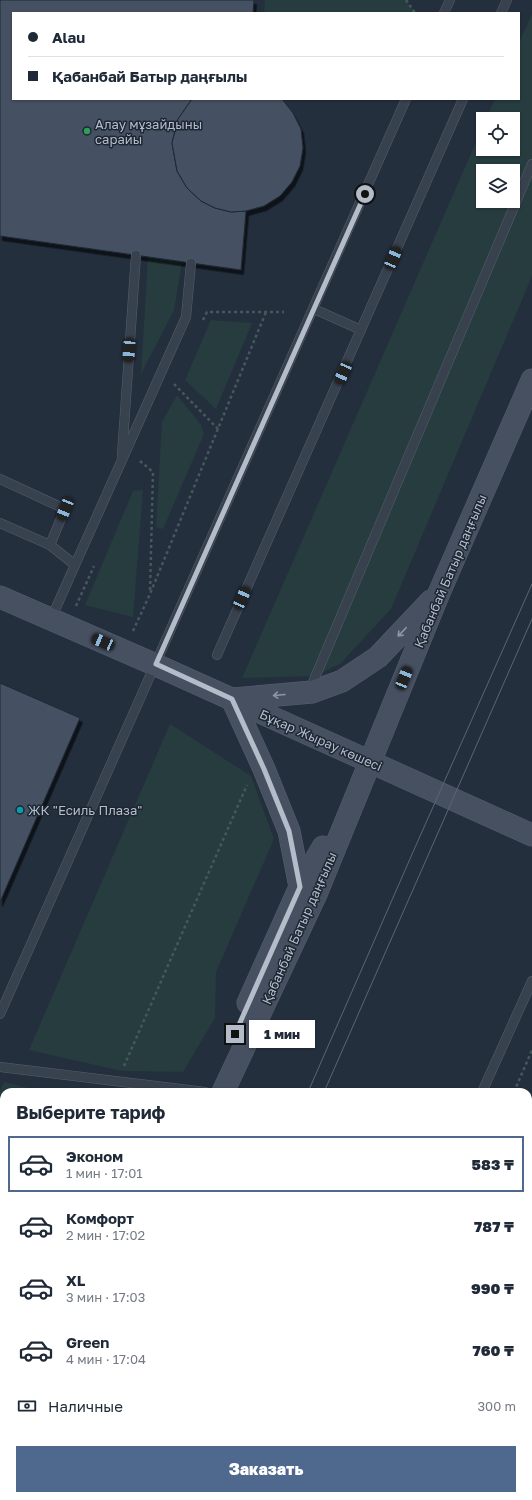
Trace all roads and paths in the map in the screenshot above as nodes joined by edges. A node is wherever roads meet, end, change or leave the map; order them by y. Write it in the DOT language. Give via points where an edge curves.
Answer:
graph roads {
  1 [pos="406,0"];
  2 [pos="450,0"];
  3 [pos="507,0"];
  4 [pos="414,12"];
  5 [pos="444,12"];
  6 [pos="501,12"];
  7 [pos="406,100"];
  8 [pos="464,100"];
  9 [pos="532,164"];
  10 [pos="136,255"];
  11 [pos="191,263"];
  12 [pos="314,308"];
  13 [pos="266,312"];
  14 [pos="284,312"];
  15 [pos="200,326"];
  16 [pos="362,330"];
  17 [pos="177,377"];
  18 [pos="532,380"];
  19 [pos="174,384"];
  20 [pos="171,391"];
  21 [pos="218,429"];
  22 [pos="122,461"];
  23 [pos="137,468"];
  24 [pos="0,479"];
  25 [pos="0,523"];
  26 [pos="50,545"];
  27 [pos="96,560"];
  28 [pos="75,565"];
  29 [pos="439,593"];
  30 [pos="150,594"];
  31 [pos="0,597"];
  32 [pos="75,609"];
  33 [pos="51,619"];
  34 [pos="131,636"];
  35 [pos="217,655"];
  36 [pos="156,664"];
  37 [pos="311,687"];
  38 [pos="232,699"];
  39 [pos="370,762"];
  40 [pos="248,784"];
  41 [pos="532,835"];
  42 [pos="300,887"];
  43 [pos="532,981"];
  44 [pos="0,1014"];
  45 [pos="532,1050"];
  46 [pos="0,1067"];
  47 [pos="117,1081"];
  48 [pos="173,1088"];
  49 [pos="211,1088"];
  50 [pos="225,1088"];
  51 [pos="484,1088"];
  52 [pos="516,1088"];
  1 -- 4 [label="path"];
  2 -- 5 [label="lane"];
  3 -- 6 [label="lane"];
  7 -- 12 [label="lane"];
  8 -- 16 [label="lane"];
  9 -- 37 [label="lane"];
  10 -- 22 [label="lane"];
  11 -- 22 [label="lane" via="186,317"];
  12 -- 16 [label="lane"];
  12 -- 36 [label="lane"];
  13 -- 14 [label="path"];
  13 -- 15 [label="path" via="207,312"];
  13 -- 21 [label="path"];
  16 -- 35 [label="lane"];
  17 -- 19 [label="path"];
  18 -- 29 [label="main road, Қабанбай Батыр даңғылы"];
  19 -- 20 [label="path"];
  19 -- 21 [label="path"];
  21 -- 30 [label="path"];
  22 -- 28 [label="lane"];
  23 -- 30 [label="path" via="140,460 153,472"];
  24 -- 26 [label="lane" via="65,509"];
  25 -- 26 [label="lane"];
  26 -- 28 [label="lane"];
  27 -- 32 [label="path"];
  28 -- 33 [label="lane"];
  29 -- 38 [label="main road, one-way" via="378,657 342,681 312,692"];
  29 -- 39 [label="main road, Қабанбай Батыр даңғылы"];
  30 -- 34 [label="path"];
  31 -- 33 [label="main road, Бұқар Жырау көшесі"];
  33 -- 36 [label="main road, Бұқар Жырау көшесі"];
  36 -- 38 [label="main road, Бұқар Жырау көшесі"];
  36 -- 44 [label="lane"];
  38 -- 39 [label="main road, Бұқар Жырау көшесі"];
  38 -- 42 [label="main road" via="289,831"];
  39 -- 41 [label="main road, Бұқар Жырау көшесі"];
  39 -- 42 [label="main road, Қабанбай Батыр даңғылы"];
  39 -- 50 [label="main road, Қабанбай Батыр даңғылы" via="317,892"];
  40 -- 47 [label="path"];
  42 -- 49 [label="main road, Қабанбай Батыр даңғылы"];
  43 -- 51 [label="lane"];
  45 -- 52 [label="path"];
  46 -- 47 [label="lane"];
  47 -- 48 [label="lane"];
}
